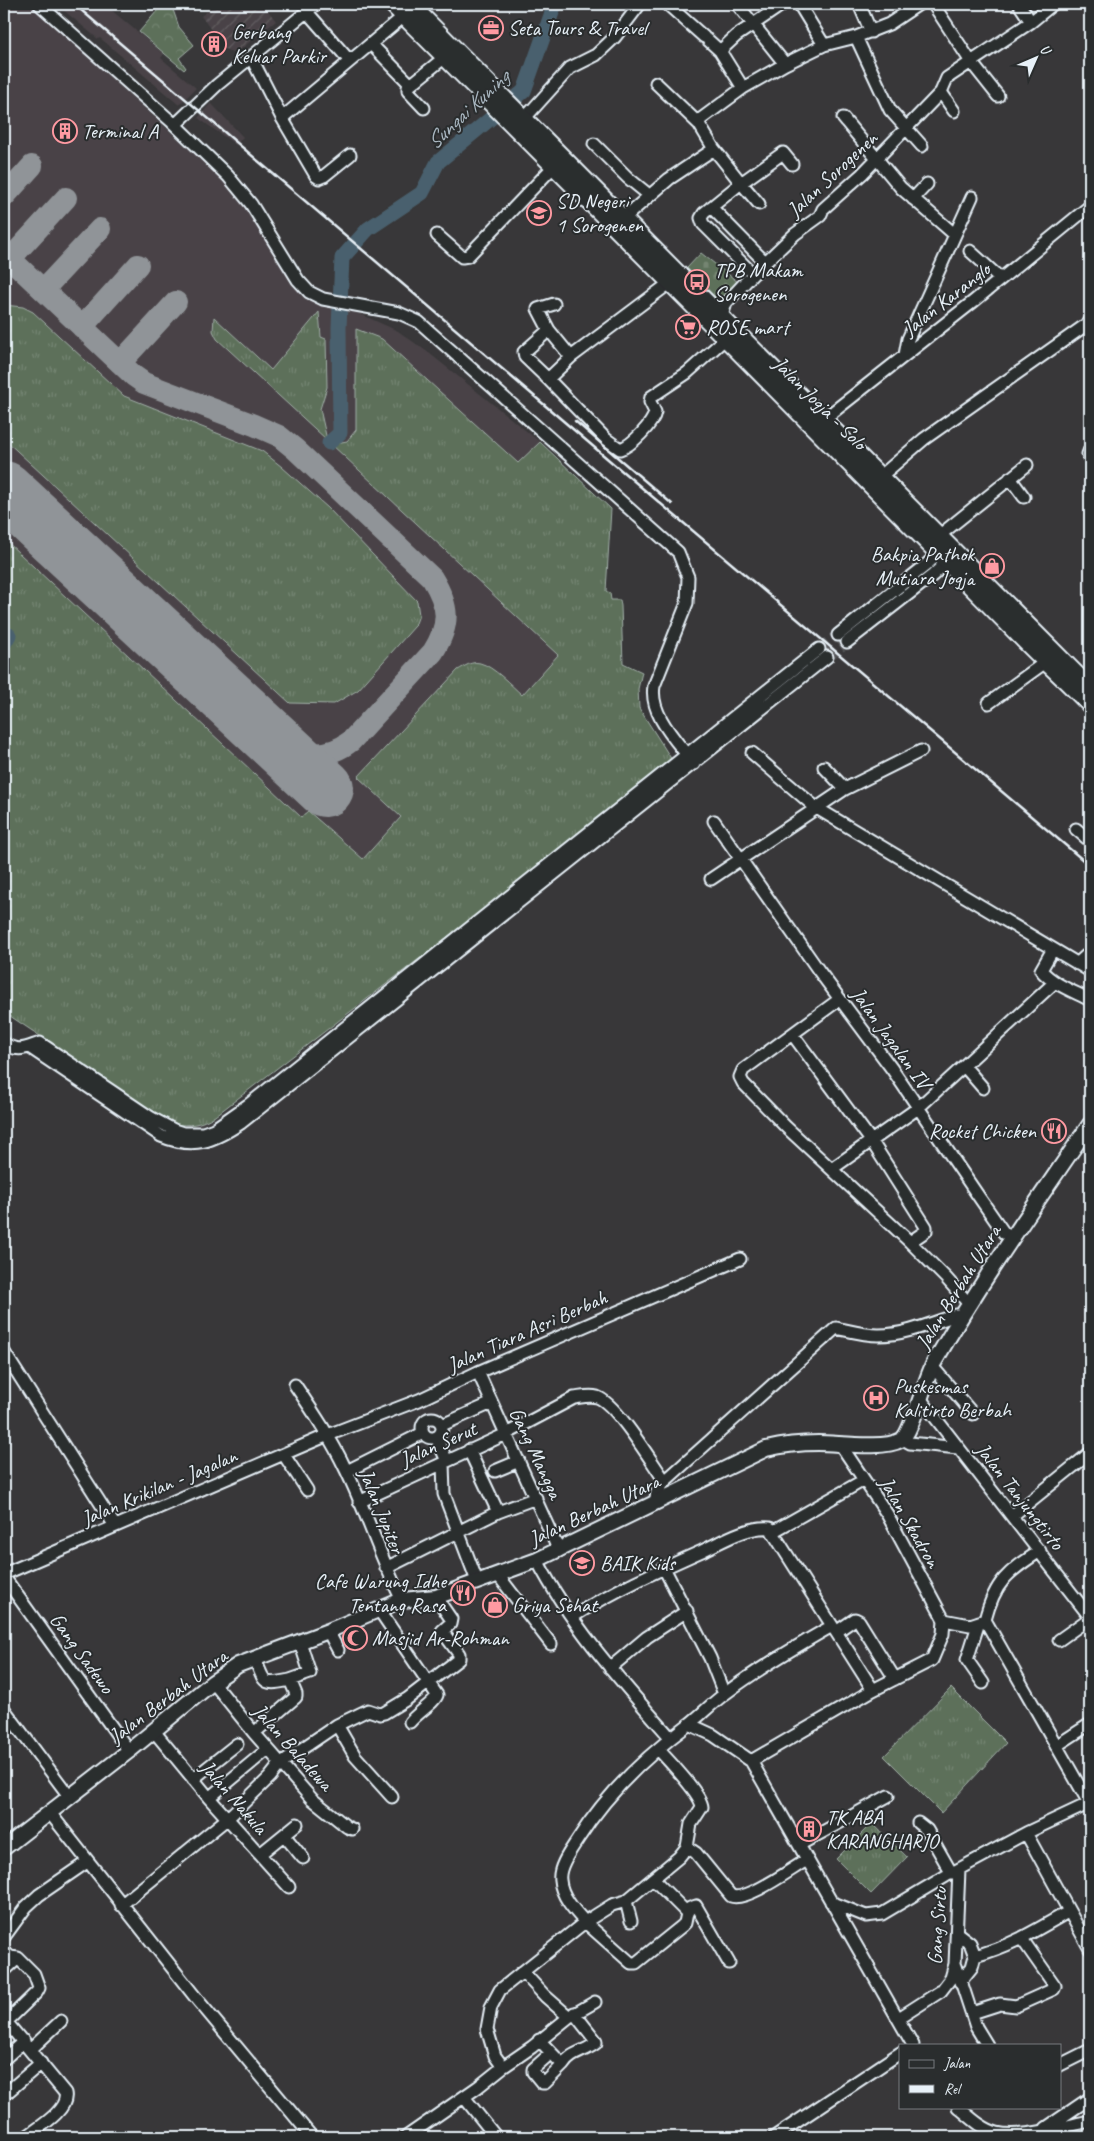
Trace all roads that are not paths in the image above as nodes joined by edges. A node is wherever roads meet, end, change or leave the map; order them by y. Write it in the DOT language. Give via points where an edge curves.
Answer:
graph roads {
  1 [pos="39,4"];
  2 [pos="392,4"];
  3 [pos="640,4"];
  4 [pos="667,4"];
  5 [pos="737,4"];
  6 [pos="783,4"];
  7 [pos="799,4"];
  8 [pos="859,4"];
  9 [pos="919,4"];
  10 [pos="933,4"];
  11 [pos="1019,4"];
  12 [pos="1053,4"];
  13 [pos="314,6"];
  14 [pos="407,10"];
  15 [pos="1031,22"];
  16 [pos="753,24"];
  17 [pos="871,32"];
  18 [pos="856,38"];
  19 [pos="371,44"];
  20 [pos="824,45"];
  21 [pos="720,52"];
  22 [pos="445,56"];
  23 [pos="251,57"];
  24 [pos="349,60"];
  25 [pos="971,62"];
  26 [pos="785,64"];
  27 [pos="656,83"];
  28 [pos="410,84"];
  29 [pos="485,88"];
  30 [pos="743,88"];
  31 [pos="941,92"];
  32 [pos="998,96"];
  33 [pos="424,108"];
  34 [pos="954,111"];
  35 [pos="184,115"];
  36 [pos="282,118"];
  37 [pos="518,118"];
  38 [pos="843,118"];
  39 [pos="174,124"];
  40 [pos="699,124"];
  41 [pos="905,129"];
  42 [pos="594,144"];
  43 [pos="922,146"];
  44 [pos="714,150"];
  45 [pos="350,155"];
  46 [pos="876,159"];
  47 [pos="792,164"];
  48 [pos="555,165"];
  49 [pos="741,183"];
  50 [pos="927,184"];
  51 [pos="649,195"];
  52 [pos="972,197"];
  53 [pos="913,199"];
  54 [pos="759,204"];
  55 [pos="1090,206"];
  56 [pos="711,207"];
  57 [pos="624,218"];
  58 [pos="954,234"];
  59 [pos="437,235"];
  60 [pos="970,251"];
  61 [pos="766,262"];
  62 [pos="753,274"];
  63 [pos="1001,279"];
  64 [pos="671,282"];
  65 [pos="554,304"];
  66 [pos="722,316"];
  67 [pos="1090,322"];
  68 [pos="549,330"];
  69 [pos="726,338"];
  70 [pos="908,352"];
  71 [pos="571,357"];
  72 [pos="548,380"];
  73 [pos="824,419"];
  74 [pos="1090,449"];
  75 [pos="1090,459"];
  76 [pos="1027,465"];
  77 [pos="881,476"];
  78 [pos="1010,478"];
  79 [pos="1024,497"];
  80 [pos="946,549"];
  81 [pos="842,638"];
  82 [pos="823,653"];
  83 [pos="1047,661"];
  84 [pos="1090,688"];
  85 [pos="989,703"];
  86 [pos="1090,705"];
  87 [pos="921,751"];
  88 [pos="752,753"];
  89 [pos="691,760"];
  90 [pos="824,767"];
  91 [pos="845,789"];
  92 [pos="815,807"];
  93 [pos="714,821"];
  94 [pos="1076,829"];
  95 [pos="1090,841"];
  96 [pos="740,859"];
  97 [pos="711,879"];
  98 [pos="528,888"];
  99 [pos="1053,949"];
  100 [pos="1090,952"];
  101 [pos="1077,964"];
  102 [pos="1090,972"];
  103 [pos="1055,982"];
  104 [pos="840,1000"];
  105 [pos="1090,1000"];
  106 [pos="793,1035"];
  107 [pos="4,1042"];
  108 [pos="29,1047"];
  109 [pos="964,1066"];
  110 [pos="983,1088"];
  111 [pos="918,1108"];
  112 [pos="1090,1124"];
  113 [pos="872,1142"];
  114 [pos="833,1168"];
  115 [pos="1012,1238"];
  116 [pos="910,1242"];
  117 [pos="740,1259"];
  118 [pos="965,1310"];
  119 [pos="4,1352"];
  120 [pos="932,1366"];
  121 [pos="478,1372"];
  122 [pos="295,1385"];
  123 [pos="418,1400"];
  124 [pos="919,1400"];
  125 [pos="492,1403"];
  126 [pos="973,1414"];
  127 [pos="428,1419"];
  128 [pos="442,1424"];
  129 [pos="423,1433"];
  130 [pos="506,1434"];
  131 [pos="328,1435"];
  132 [pos="436,1437"];
  133 [pos="903,1439"];
  134 [pos="840,1444"];
  135 [pos="958,1448"];
  136 [pos="469,1450"];
  137 [pos="1090,1452"];
  138 [pos="284,1455"];
  139 [pos="519,1461"];
  140 [pos="445,1462"];
  141 [pos="347,1471"];
  142 [pos="495,1471"];
  143 [pos="864,1480"];
  144 [pos="665,1481"];
  145 [pos="307,1490"];
  146 [pos="536,1498"];
  147 [pos="360,1502"];
  148 [pos="655,1503"];
  149 [pos="498,1512"];
  150 [pos="1012,1516"];
  151 [pos="115,1526"];
  152 [pos="774,1531"];
  153 [pos="458,1532"];
  154 [pos="559,1550"];
  155 [pos="1040,1551"];
  156 [pos="537,1560"];
  157 [pos="386,1568"];
  158 [pos="664,1568"];
  159 [pos="498,1574"];
  160 [pos="4,1575"];
  161 [pos="478,1581"];
  162 [pos="436,1597"];
  163 [pos="402,1600"];
  164 [pos="379,1610"];
  165 [pos="686,1611"];
  166 [pos="1089,1614"];
  167 [pos="572,1617"];
  168 [pos="944,1620"];
  169 [pos="982,1621"];
  170 [pos="834,1629"];
  171 [pos="328,1631"];
  172 [pos="1059,1640"];
  173 [pos="300,1642"];
  174 [pos="551,1644"];
  175 [pos="338,1650"];
  176 [pos="255,1659"];
  177 [pos="610,1668"];
  178 [pos="895,1679"];
  179 [pos="290,1680"];
  180 [pos="213,1682"];
  181 [pos="428,1682"];
  182 [pos="983,1683"];
  183 [pos="873,1690"];
  184 [pos="724,1694"];
  185 [pos="4,1709"];
  186 [pos="410,1722"];
  187 [pos="689,1724"];
  188 [pos="1090,1724"];
  189 [pos="337,1725"];
  190 [pos="153,1730"];
  191 [pos="254,1734"];
  192 [pos="670,1737"];
  193 [pos="237,1744"];
  194 [pos="1056,1746"];
  195 [pos="268,1749"];
  196 [pos="658,1749"];
  197 [pos="129,1751"];
  198 [pos="751,1760"];
  199 [pos="281,1763"];
  200 [pos="193,1780"];
  201 [pos="69,1796"];
  202 [pos="888,1796"];
  203 [pos="392,1797"];
  204 [pos="209,1798"];
  205 [pos="1090,1803"];
  206 [pos="50,1814"];
  207 [pos="228,1818"];
  208 [pos="918,1823"];
  209 [pos="297,1824"];
  210 [pos="352,1829"];
  211 [pos="1026,1833"];
  212 [pos="284,1835"];
  213 [pos="799,1845"];
  214 [pos="687,1847"];
  215 [pos="4,1848"];
  216 [pos="260,1854"];
  217 [pos="303,1858"];
  218 [pos="807,1860"];
  219 [pos="87,1862"];
  220 [pos="956,1872"];
  221 [pos="654,1879"];
  222 [pos="289,1887"];
  223 [pos="626,1901"];
  224 [pos="832,1902"];
  225 [pos="121,1905"];
  226 [pos="1068,1912"];
  227 [pos="687,1913"];
  228 [pos="585,1922"];
  229 [pos="631,1922"];
  230 [pos="957,1932"];
  231 [pos="1087,1935"];
  232 [pos="4,1937"];
  233 [pos="1022,1939"];
  234 [pos="1090,1949"];
  235 [pos="4,1951"];
  236 [pos="975,1956"];
  237 [pos="18,1958"];
  238 [pos="729,1964"];
  239 [pos="955,1964"];
  240 [pos="4,1971"];
  241 [pos="523,1972"];
  242 [pos="960,1982"];
  243 [pos="595,2002"];
  244 [pos="972,2012"];
  245 [pos="572,2015"];
  246 [pos="899,2018"];
  247 [pos="5,2021"];
  248 [pos="61,2021"];
  249 [pos="539,2040"];
  250 [pos="912,2044"];
  251 [pos="986,2044"];
  252 [pos="27,2046"];
  253 [pos="1090,2050"];
  254 [pos="551,2053"];
  255 [pos="899,2054"];
  256 [pos="4,2059"];
  257 [pos="41,2063"];
  258 [pos="1062,2064"];
  259 [pos="563,2065"];
  260 [pos="503,2067"];
  261 [pos="4,2095"];
  262 [pos="464,2097"];
  263 [pos="1090,2098"];
  264 [pos="959,2108"];
  265 [pos="1090,2121"];
  266 [pos="1044,2130"];
  267 [pos="26,2137"];
  268 [pos="312,2137"];
  269 [pos="406,2137"];
  270 [pos="496,2137"];
  271 [pos="774,2137"];
  1 -- 39 [label="street"];
  2 -- 14 [label="highway, Jalan Jogja - Solo"];
  3 -- 37 [label="street" via="615,37 596,55 570,68"];
  4 -- 21 [label="street"];
  5 -- 16 [label="street"];
  6 -- 16 [label="street"];
  7 -- 20 [label="street"];
  8 -- 17 [label="street"];
  9 -- 17 [label="street"];
  10 -- 25 [label="street"];
  11 -- 15 [label="street"];
  12 -- 15 [label="street, Jalan Sorogenen"];
  13 -- 23 [label="street"];
  13 -- 24 [label="street"];
  14 -- 19 [label="street"];
  14 -- 22 [label="highway, Jalan Jogja - Solo"];
  14 -- 29 [label="highway, Jalan Jogja - Solo"];
  15 -- 25 [label="street, Jalan Sorogenen"];
  16 -- 21 [label="street"];
  16 -- 26 [label="street"];
  17 -- 18 [label="street"];
  18 -- 20 [label="street"];
  18 -- 41 [label="street" via="890,110"];
  19 -- 24 [label="street"];
  19 -- 28 [label="street"];
  20 -- 26 [label="street"];
  21 -- 30 [label="street"];
  22 -- 28 [label="street"];
  22 -- 29 [label="highway, Jalan Jogja - Solo"];
  23 -- 35 [label="street" via="210,89"];
  23 -- 36 [label="street"];
  24 -- 36 [label="street"];
  25 -- 31 [label="street, Jalan Sorogenen" via="947,78"];
  25 -- 32 [label="street"];
  26 -- 30 [label="street"];
  27 -- 40 [label="street"];
  28 -- 33 [label="street" via="408,91"];
  29 -- 37 [label="highway, Jalan Jogja - Solo"];
  30 -- 40 [label="street"];
  31 -- 34 [label="street"];
  31 -- 41 [label="street, Jalan Sorogenen"];
  35 -- 39 [label="street" via="173,117"];
  35 -- 39 [label="street" via="182,125"];
  36 -- 45 [label="street" via="318,178"];
  37 -- 48 [label="highway, Jalan Jogja - Solo"];
  37 -- 57 [label="highway, Jalan Jogja - Solo"];
  38 -- 46 [label="street"];
  39 -- 89 [label="street" via="243,192 309,292 323,299 399,314 419,322 678,552 688,577 687,603 653,695 661,718"];
  40 -- 44 [label="street"];
  41 -- 43 [label="street"];
  41 -- 46 [label="street, Jalan Sorogenen"];
  42 -- 51 [label="street"];
  44 -- 49 [label="street"];
  44 -- 51 [label="street"];
  46 -- 53 [label="street"];
  46 -- 61 [label="street, Jalan Sorogenen" via="823,209 820,216 795,234"];
  47 -- 49 [label="street" via="783,153"];
  48 -- 59 [label="street" via="468,256 462,256"];
  48 -- 64 [label="highway, Jalan Jogja - Solo"];
  49 -- 54 [label="street"];
  49 -- 56 [label="street"];
  50 -- 53 [label="street"];
  51 -- 57 [label="street"];
  52 -- 58 [label="street"];
  53 -- 58 [label="street"];
  55 -- 63 [label="street, Jalan Karanglo"];
  56 -- 61 [label="street"];
  56 -- 62 [label="street" via="702,216 703,224"];
  57 -- 66 [label="highway, Jalan Jogja - Solo"];
  58 -- 70 [label="street" via="908,339"];
  60 -- 63 [label="street"];
  61 -- 62 [label="street, Jalan Sorogenen"];
  62 -- 66 [label="street, Jalan Sorogenen" via="726,303"];
  63 -- 70 [label="street, Jalan Karanglo"];
  64 -- 69 [label="highway, Jalan Jogja - Solo"];
  64 -- 71 [label="street"];
  65 -- 68 [label="street" via="538,309"];
  66 -- 73 [label="highway, Jalan Jogja - Solo"];
  67 -- 77 [label="street" via="928,436"];
  68 -- 71 [label="street"];
  68 -- 72 [label="street" via="524,352"];
  69 -- 72 [label="street" via="688,373 651,396 655,412 652,420 630,445 620,449"];
  69 -- 80 [label="highway, Jalan Jogja - Solo"];
  70 -- 73 [label="street, Jalan Karanglo"];
  71 -- 72 [label="street"];
  73 -- 77 [label="highway, Jalan Jogja - Solo"];
  74 -- 75 [label="street"];
  76 -- 78 [label="street"];
  77 -- 80 [label="highway, Jalan Jogja - Solo"];
  78 -- 79 [label="street"];
  78 -- 80 [label="street"];
  80 -- 81 [label="street" via="932,575"];
  80 -- 83 [label="highway, Jalan Jogja - Solo" via="1018,634"];
  80 -- 84 [label="highway, Jalan Jogja - Solo"];
  82 -- 89 [label="street"];
  83 -- 85 [label="street"];
  83 -- 86 [label="highway, Jalan Jogja - Solo"];
  87 -- 91 [label="street"];
  88 -- 92 [label="street"];
  89 -- 98 [label="street"];
  90 -- 91 [label="street"];
  91 -- 92 [label="street"];
  92 -- 96 [label="street"];
  92 -- 99 [label="street"];
  93 -- 96 [label="street, Jalan Jagalan IV"];
  94 -- 95 [label="street"];
  96 -- 97 [label="street"];
  96 -- 104 [label="street, Jalan Jagalan IV"];
  98 -- 108 [label="street" via="248,1105 203,1133 183,1133 164,1125 40,1043"];
  98 -- 108 [label="street" via="241,1122 217,1138 185,1143 162,1136"];
  99 -- 101 [label="street"];
  99 -- 103 [label="street" via="1041,970"];
  100 -- 101 [label="street"];
  101 -- 102 [label="street"];
  103 -- 105 [label="street"];
  103 -- 109 [label="street"];
  104 -- 106 [label="street"];
  104 -- 111 [label="street, Jalan Jagalan IV"];
  106 -- 113 [label="street"];
  106 -- 114 [label="street" via="743,1070 740,1078 786,1127"];
  107 -- 108 [label="street" via="14,1049"];
  109 -- 110 [label="street"];
  109 -- 111 [label="street"];
  111 -- 113 [label="street"];
  111 -- 115 [label="street, Jalan Jagalan IV" via="999,1226"];
  112 -- 115 [label="main road, Jalan Berbah Utara"];
  113 -- 114 [label="street"];
  113 -- 116 [label="street" via="926,1227 924,1234"];
  114 -- 116 [label="street"];
  115 -- 118 [label="main road, Jalan Berbah Utara"];
  116 -- 118 [label="street"];
  117 -- 121 [label="street, Jalan Tiara Asri Berbah"];
  118 -- 120 [label="main road, Jalan Berbah Utara"];
  118 -- 144 [label="street" via="904,1332 880,1335 836,1328"];
  119 -- 151 [label="street"];
  120 -- 124 [label="main road, Jalan Berbah Utara"];
  120 -- 126 [label="street"];
  121 -- 123 [label="street, Jalan Tiara Asri Berbah"];
  121 -- 125 [label="street, Gang Mangga"];
  122 -- 131 [label="street, Jalan Jupiter"];
  123 -- 127 [label="street"];
  123 -- 131 [label="street, Jalan Tiara Asri Berbah"];
  124 -- 133 [label="main road, Jalan Berbah Utara" via="910,1430"];
  124 -- 135 [label="street, Jalan Tanjungtirto"];
  125 -- 128 [label="street"];
  125 -- 130 [label="street, Gang Mangga"];
  127 -- 128 [label="street" via="436,1418"];
  127 -- 129 [label="street" via="423,1423"];
  128 -- 132 [label="street"];
  129 -- 132 [label="street"];
  129 -- 141 [label="street"];
  130 -- 136 [label="street, Jalan Serut"];
  130 -- 139 [label="street, Gang Mangga"];
  130 -- 144 [label="street, Jalan Serut" via="574,1398 596,1397 612,1408"];
  131 -- 138 [label="street, Jalan Krikilan - Jagalan"];
  131 -- 141 [label="street, Jalan Jupiter"];
  132 -- 140 [label="street"];
  133 -- 134 [label="main road, Jalan Berbah Utara" via="871,1445"];
  133 -- 135 [label="street" via="910,1443"];
  134 -- 143 [label="street, Jalan Skadron"];
  134 -- 148 [label="main road, Jalan Berbah Utara" via="786,1445 766,1449"];
  135 -- 150 [label="street, Jalan Tanjungtirto"];
  136 -- 140 [label="street, Jalan Serut"];
  136 -- 149 [label="street"];
  137 -- 150 [label="street"];
  138 -- 145 [label="street"];
  138 -- 151 [label="street, Jalan Krikilan - Jagalan"];
  139 -- 142 [label="street"];
  139 -- 146 [label="street, Gang Mangga"];
  140 -- 147 [label="street, Jalan Serut"];
  140 -- 153 [label="street" via="444,1494"];
  141 -- 147 [label="street, Jalan Jupiter"];
  143 -- 152 [label="street"];
  143 -- 168 [label="street, Jalan Skadron" via="887,1514"];
  144 -- 148 [label="street"];
  146 -- 149 [label="street"];
  146 -- 154 [label="street, Gang Mangga"];
  147 -- 157 [label="street, Jalan Jupiter"];
  148 -- 154 [label="main road, Jalan Berbah Utara"];
  149 -- 153 [label="street"];
  150 -- 155 [label="street, Jalan Tanjungtirto"];
  151 -- 160 [label="street, Jalan Krikilan - Jagalan"];
  152 -- 158 [label="street" via="766,1528 750,1530"];
  152 -- 170 [label="street"];
  153 -- 157 [label="street"];
  153 -- 161 [label="street"];
  154 -- 156 [label="main road, Jalan Berbah Utara"];
  155 -- 166 [label="street, Jalan Tanjungtirto"];
  155 -- 169 [label="street" via="1002,1579"];
  156 -- 159 [label="main road, Jalan Berbah Utara"];
  156 -- 167 [label="street"];
  157 -- 163 [label="street, Jalan Jupiter"];
  158 -- 165 [label="street"];
  158 -- 167 [label="street"];
  159 -- 161 [label="main road, Jalan Berbah Utara"];
  159 -- 174 [label="street"];
  160 -- 197 [label="street, Gang Sadewo"];
  161 -- 162 [label="main road, Jalan Berbah Utara"];
  162 -- 163 [label="main road, Jalan Berbah Utara"];
  162 -- 181 [label="street" via="451,1619 443,1633 460,1656"];
  163 -- 164 [label="main road, Jalan Berbah Utara"];
  164 -- 171 [label="main road, Jalan Berbah Utara"];
  164 -- 181 [label="street"];
  165 -- 177 [label="street" via="647,1637"];
  165 -- 184 [label="street"];
  166 -- 172 [label="street"];
  167 -- 177 [label="street"];
  168 -- 169 [label="street" via="970,1625"];
  168 -- 178 [label="street" via="943,1634 932,1660"];
  169 -- 182 [label="street" via="967,1660"];
  169 -- 194 [label="street"];
  170 -- 178 [label="street" via="855,1619 859,1621"];
  170 -- 183 [label="street"];
  170 -- 184 [label="street" via="768,1663"];
  171 -- 173 [label="main road, Jalan Berbah Utara"];
  171 -- 175 [label="street"];
  173 -- 176 [label="main road, Jalan Berbah Utara"];
  173 -- 179 [label="street" via="310,1672"];
  176 -- 179 [label="street" via="267,1682"];
  176 -- 180 [label="main road, Jalan Berbah Utara" via="238,1665"];
  177 -- 192 [label="street"];
  178 -- 183 [label="street"];
  179 -- 191 [label="street" via="296,1697"];
  180 -- 190 [label="main road, Jalan Berbah Utara"];
  180 -- 191 [label="street, Jalan Baladewa"];
  181 -- 186 [label="street" via="437,1698"];
  181 -- 189 [label="street" via="384,1713 368,1710"];
  183 -- 198 [label="street"];
  184 -- 187 [label="street"];
  185 -- 201 [label="street"];
  187 -- 192 [label="street"];
  187 -- 198 [label="street" via="713,1735"];
  188 -- 194 [label="street"];
  189 -- 199 [label="street"];
  189 -- 203 [label="street" via="355,1756"];
  190 -- 197 [label="main road, Jalan Berbah Utara"];
  190 -- 200 [label="street, Jalan Nakula"];
  191 -- 195 [label="street, Jalan Baladewa"];
  192 -- 196 [label="street"];
  193 -- 200 [label="street"];
  194 -- 205 [label="street"];
  195 -- 199 [label="street, Jalan Baladewa"];
  195 -- 204 [label="street"];
  196 -- 214 [label="street" via="702,1804 689,1829"];
  196 -- 228 [label="street" via="612,1794 585,1828 562,1868 560,1880 565,1894"];
  197 -- 201 [label="main road, Jalan Berbah Utara"];
  198 -- 213 [label="street"];
  199 -- 207 [label="street"];
  199 -- 210 [label="street, Jalan Baladewa" via="312,1799"];
  200 -- 204 [label="street, Jalan Nakula"];
  201 -- 206 [label="main road, Jalan Berbah Utara"];
  202 -- 213 [label="street"];
  204 -- 207 [label="street, Jalan Nakula"];
  205 -- 211 [label="street"];
  206 -- 215 [label="main road, Jalan Berbah Utara"];
  206 -- 219 [label="street"];
  207 -- 216 [label="street, Jalan Nakula"];
  207 -- 225 [label="street"];
  208 -- 220 [label="street" via="927,1830"];
  209 -- 212 [label="street"];
  211 -- 220 [label="street"];
  211 -- 226 [label="street"];
  212 -- 216 [label="street"];
  212 -- 217 [label="street"];
  213 -- 218 [label="street"];
  214 -- 218 [label="street" via="696,1853 730,1896 736,1898 747,1895"];
  214 -- 221 [label="street"];
  216 -- 222 [label="street, Jalan Nakula"];
  218 -- 224 [label="street"];
  219 -- 225 [label="street"];
  219 -- 232 [label="street" via="39,1895"];
  220 -- 224 [label="street" via="873,1917"];
  220 -- 230 [label="street, Gang Sirtu"];
  221 -- 223 [label="street"];
  221 -- 227 [label="street"];
  223 -- 228 [label="street" via="612,1905"];
  223 -- 229 [label="street"];
  224 -- 246 [label="street"];
  225 -- 268 [label="street"];
  226 -- 231 [label="street"];
  226 -- 233 [label="street"];
  227 -- 228 [label="street" via="682,1926 634,1964"];
  227 -- 238 [label="street" via="696,1906"];
  228 -- 241 [label="street"];
  230 -- 236 [label="street" via="970,1942"];
  230 -- 239 [label="street, Gang Sirtu"];
  231 -- 234 [label="street"];
  233 -- 236 [label="street"];
  233 -- 244 [label="street" via="1054,1989 1016,2006 1000,2004"];
  235 -- 237 [label="street" via="10,1957"];
  236 -- 242 [label="street" via="972,1967"];
  237 -- 240 [label="street"];
  237 -- 247 [label="street" via="34,1974 39,1988"];
  239 -- 242 [label="street"];
  239 -- 246 [label="street, Gang Sirtu" via="951,1978 940,1991"];
  241 -- 245 [label="street" via="545,1996"];
  241 -- 260 [label="street" via="500,1990 488,2021 489,2040"];
  242 -- 244 [label="street"];
  243 -- 245 [label="street"];
  244 -- 251 [label="street" via="976,2027"];
  245 -- 249 [label="street"];
  245 -- 259 [label="street" via="596,2043 577,2052"];
  246 -- 250 [label="street"];
  247 -- 252 [label="street"];
  248 -- 252 [label="street"];
  249 -- 254 [label="street"];
  249 -- 260 [label="street"];
  252 -- 256 [label="street"];
  252 -- 257 [label="street"];
  253 -- 258 [label="street"];
  254 -- 259 [label="street"];
  254 -- 259 [label="street" via="533,2069 542,2082"];
  255 -- 271 [label="street"];
  257 -- 261 [label="street"];
  257 -- 267 [label="street" via="66,2099 63,2107"];
  260 -- 262 [label="street"];
  262 -- 269 [label="street"];
  262 -- 270 [label="street"];
  263 -- 266 [label="street"];
  264 -- 266 [label="street" via="984,2128 996,2133 1012,2135"];
  265 -- 266 [label="street"];
}
